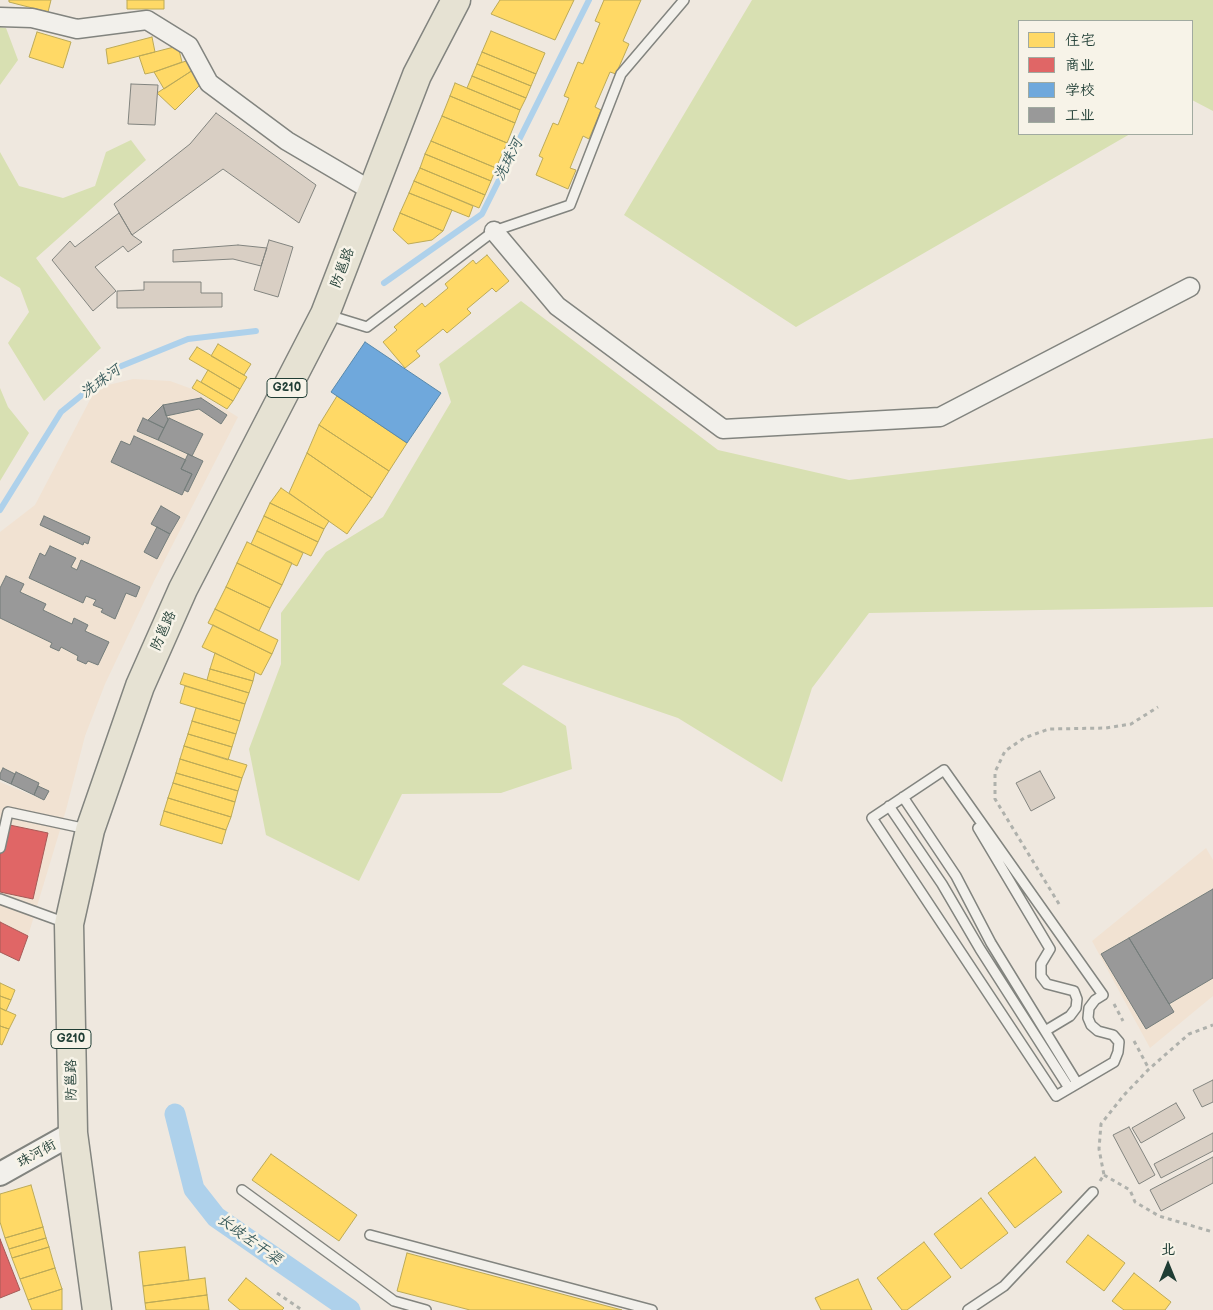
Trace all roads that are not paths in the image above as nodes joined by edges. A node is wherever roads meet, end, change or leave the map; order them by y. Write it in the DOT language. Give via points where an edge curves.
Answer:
graph roads {
  1 [pos="456,0"];
  2 [pos="684,0"];
  3 [pos="0,18"];
  4 [pos="372,190"];
  5 [pos="494,231"];
  6 [pos="1190,287"];
  7 [pos="325,314"];
  8 [pos="944,770"];
  9 [pos="904,797"];
  10 [pos="889,806"];
  11 [pos="90,830"];
  12 [pos="0,848"];
  13 [pos="0,899"];
  14 [pos="68,924"];
  15 [pos="1045,1031"];
  16 [pos="1073,1086"];
  17 [pos="73,1133"];
  18 [pos="0,1174"];
  19 [pos="242,1190"];
  20 [pos="1093,1192"];
  21 [pos="370,1236"];
  22 [pos="97,1310"];
  23 [pos="426,1310"];
  24 [pos="652,1310"];
  25 [pos="968,1310"];
  1 -- 4 [label="highway, 防邕路 / G210" via="417,75"];
  2 -- 5 [label="lane" via="622,74 570,205"];
  3 -- 4 [label="street" via="32,18 77,29 147,20 189,46 208,83 287,141"];
  4 -- 7 [label="highway, 防邕路 / G210"];
  5 -- 6 [label="street" via="557,306 723,429 940,418"];
  5 -- 7 [label="lane" via="367,327"];
  7 -- 11 [label="highway, 防邕路 / G210" via="183,589 140,686"];
  8 -- 9 [label="lane"];
  8 -- 15 [label="lane" via="1050,949 1041,964 1041,976 1047,984 1074,991 1076,1008 1070,1016"];
  8 -- 16 [label="lane" via="1103,995 1089,1008 1088,1018 1098,1031 1113,1035 1119,1042 1118,1052 1114,1062"];
  9 -- 10 [label="lane"];
  9 -- 15 [label="lane" via="956,876 991,943"];
  10 -- 16 [label="lane"];
  10 -- 16 [label="lane" via="872,818 1056,1096"];
  11 -- 12 [label="lane" via="8,812"];
  11 -- 14 [label="highway, 防邕路 / G210"];
  13 -- 14 [label="lane"];
  14 -- 17 [label="highway, 防邕路 / G210"];
  15 -- 16 [label="lane"];
  17 -- 18 [label="street, 珠河街"];
  17 -- 22 [label="highway, 防邕路 / G210"];
  19 -- 23 [label="lane" via="394,1301"];
  20 -- 25 [label="lane" via="1004,1286"];
  21 -- 24 [label="lane"];
}
